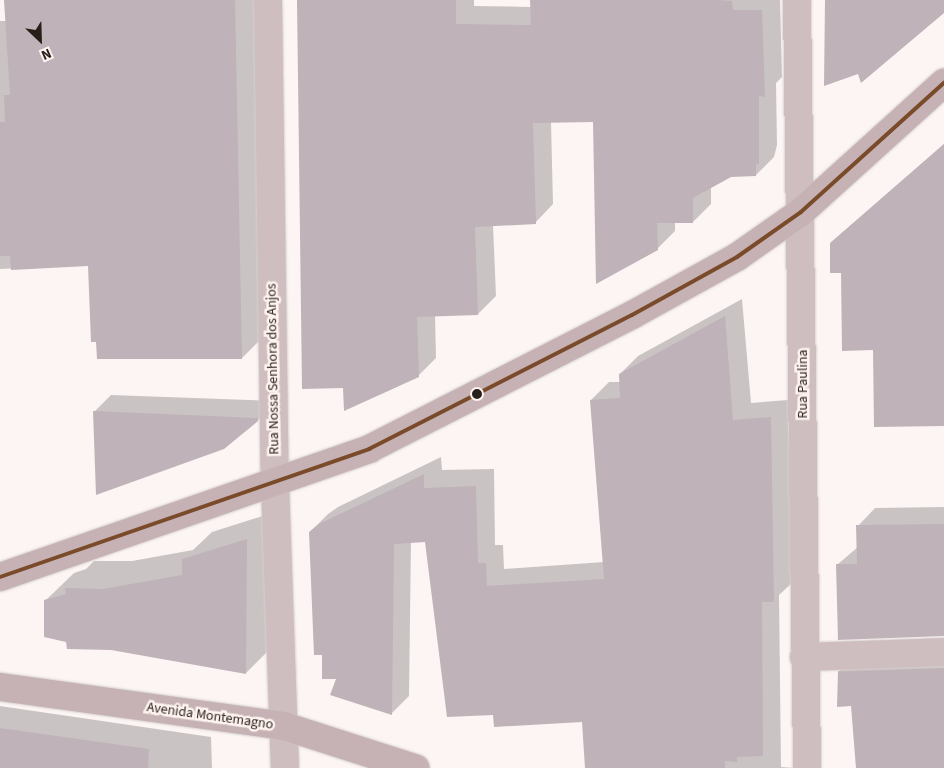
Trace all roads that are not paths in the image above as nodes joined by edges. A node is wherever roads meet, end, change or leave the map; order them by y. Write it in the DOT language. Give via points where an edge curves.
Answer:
graph roads {
  1 [pos="268,0"];
  2 [pos="797,0"];
  3 [pos="944,83"];
  4 [pos="801,212"];
  5 [pos="275,484"];
  6 [pos="0,578"];
  7 [pos="944,652"];
  8 [pos="804,657"];
  9 [pos="0,686"];
  10 [pos="284,726"];
  11 [pos="285,768"];
  12 [pos="415,768"];
  13 [pos="806,768"];
  1 -- 5 [label="street, Rua Nossa Senhora dos Anjos"];
  2 -- 4 [label="street, Rua Paulina"];
  3 -- 4 [label="street"];
  4 -- 5 [label="street" via="737,257 632,315 369,449"];
  4 -- 8 [label="street, Rua Paulina"];
  5 -- 6 [label="street"];
  5 -- 10 [label="street, Rua Nossa Senhora dos Anjos"];
  7 -- 8 [label="street"];
  8 -- 13 [label="street, Rua Paulina"];
  9 -- 10 [label="street, Avenida Montemagno"];
  10 -- 11 [label="street, Rua Nossa Senhora dos Anjos"];
  10 -- 12 [label="street, Avenida Montemagno"];
}
